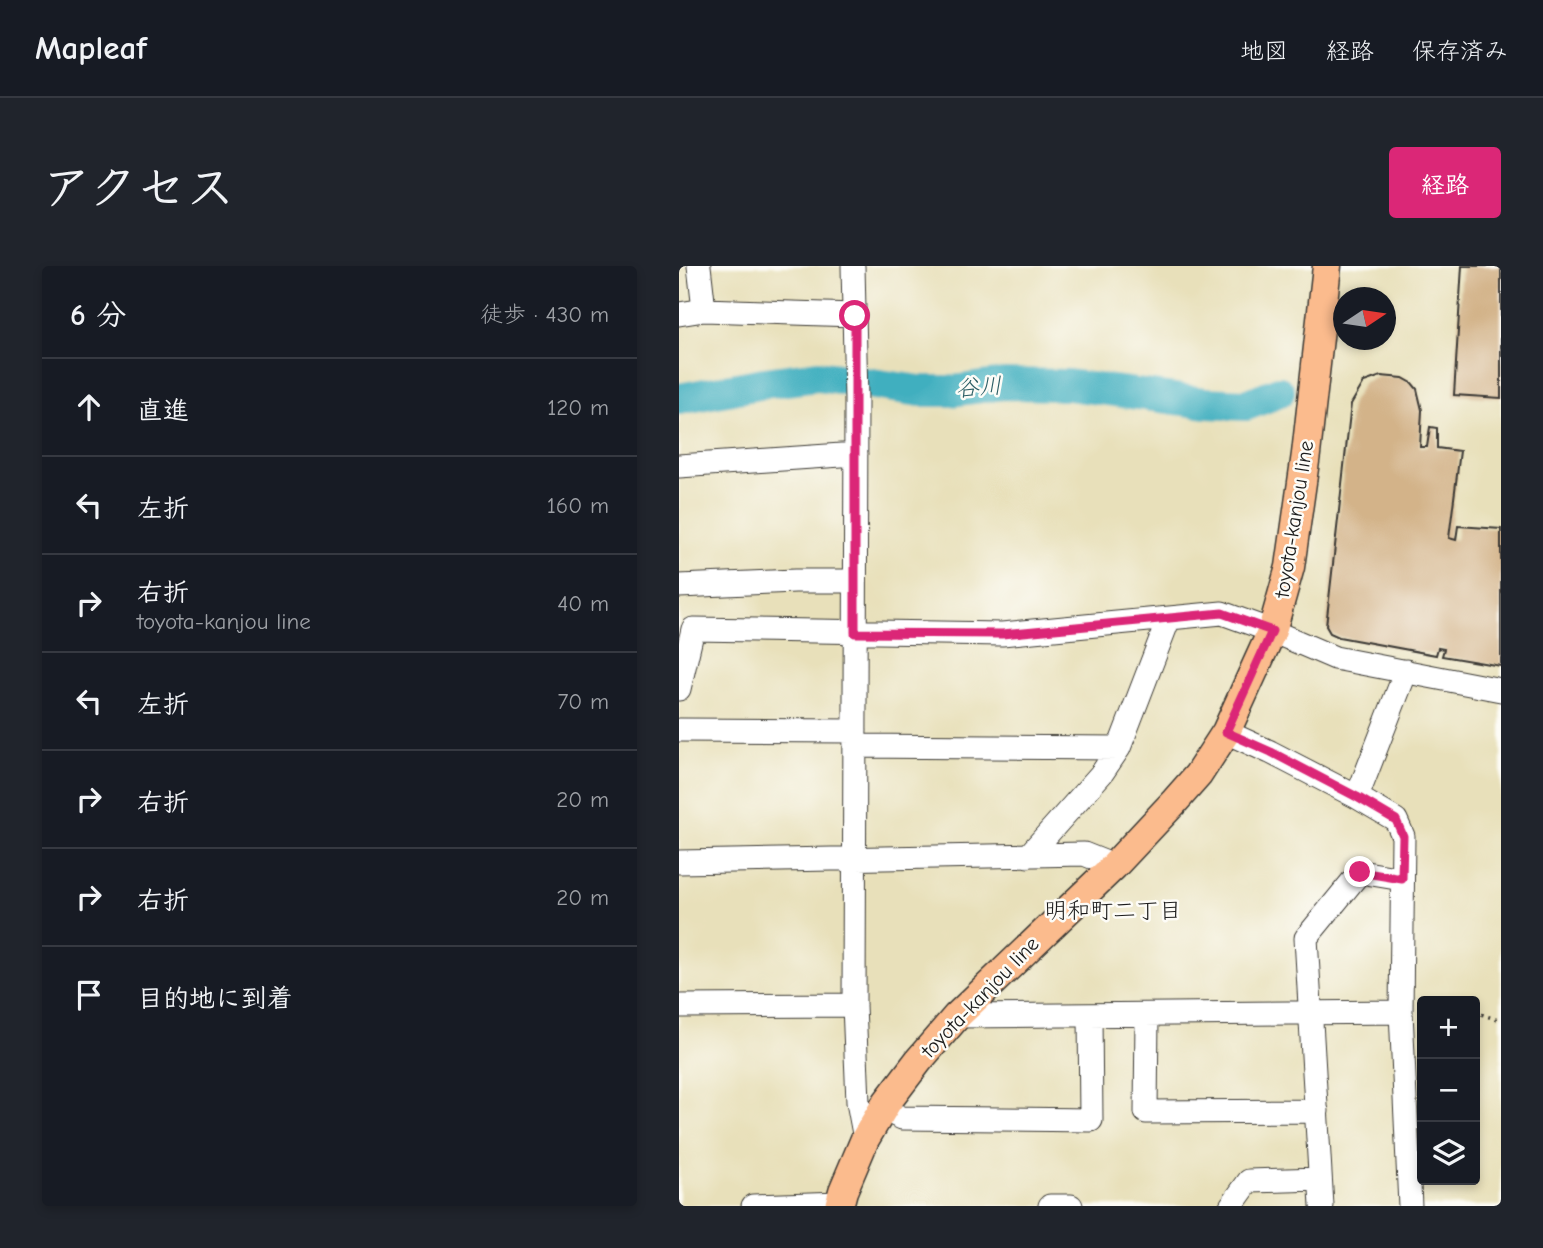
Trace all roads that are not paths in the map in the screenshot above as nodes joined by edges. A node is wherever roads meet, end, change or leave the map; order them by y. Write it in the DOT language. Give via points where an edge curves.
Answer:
graph roads {
  1 [pos="699,266"];
  2 [pos="853,266"];
  3 [pos="1327,266"];
  4 [pos="704,310"];
  5 [pos="679,314"];
  6 [pos="855,316"];
  7 [pos="856,454"];
  8 [pos="679,466"];
  9 [pos="855,581"];
  10 [pos="679,586"];
  11 [pos="1169,618"];
  12 [pos="1272,631"];
  13 [pos="855,633"];
  14 [pos="1406,671"];
  15 [pos="679,689"];
  16 [pos="1501,690"];
  17 [pos="679,730"];
  18 [pos="1226,732"];
  19 [pos="855,739"];
  20 [pos="1119,748"];
  21 [pos="1357,797"];
  22 [pos="1028,856"];
  23 [pos="854,860"];
  24 [pos="679,862"];
  25 [pos="1114,866"];
  26 [pos="1402,879"];
  27 [pos="854,1005"];
  28 [pos="679,1006"];
  29 [pos="1309,1012"];
  30 [pos="1401,1012"];
  31 [pos="1090,1015"];
  32 [pos="957,1016"];
  33 [pos="1147,1016"];
  34 [pos="883,1109"];
  35 [pos="1317,1111"];
  36 [pos="865,1139"];
  37 [pos="1320,1179"];
  38 [pos="840,1205"];
  39 [pos="753,1206"];
  40 [pos="1050,1206"];
  41 [pos="1072,1206"];
  42 [pos="1231,1206"];
  43 [pos="1322,1206"];
  44 [pos="1409,1206"];
  1 -- 4 [label="street"];
  2 -- 6 [label="street"];
  3 -- 12 [label="main road, toyota-kanjou line" via="1290,567"];
  4 -- 5 [label="street"];
  4 -- 6 [label="street"];
  6 -- 7 [label="street"];
  7 -- 8 [label="street"];
  7 -- 9 [label="street"];
  9 -- 10 [label="street"];
  9 -- 13 [label="street"];
  11 -- 12 [label="street" via="1222,613"];
  11 -- 13 [label="street" via="1002,634"];
  11 -- 20 [label="street"];
  12 -- 14 [label="street" via="1335,658"];
  12 -- 18 [label="main road, toyota-kanjou line"];
  13 -- 15 [label="street" via="693,629"];
  13 -- 19 [label="street"];
  14 -- 16 [label="street"];
  14 -- 21 [label="street"];
  17 -- 19 [label="street"];
  18 -- 21 [label="street"];
  18 -- 25 [label="main road, toyota-kanjou line" via="1198,775"];
  19 -- 20 [label="street"];
  19 -- 23 [label="street"];
  20 -- 22 [label="street"];
  21 -- 26 [label="street" via="1396,820 1403,836"];
  22 -- 23 [label="street"];
  22 -- 25 [label="street" via="1084,854"];
  23 -- 24 [label="street"];
  23 -- 27 [label="street"];
  25 -- 32 [label="main road, toyota-kanjou line"];
  26 -- 29 [label="street" via="1360,872 1306,939"];
  26 -- 30 [label="street"];
  27 -- 28 [label="street"];
  27 -- 36 [label="street" via="858,1102"];
  29 -- 30 [label="street"];
  29 -- 33 [label="street"];
  29 -- 35 [label="street"];
  30 -- 44 [label="street"];
  31 -- 32 [label="street"];
  31 -- 33 [label="street"];
  31 -- 34 [label="street" via="1091,1120 902,1118"];
  32 -- 34 [label="main road, toyota-kanjou line"];
  33 -- 35 [label="street" via="1146,1112"];
  34 -- 36 [label="main road, toyota-kanjou line"];
  35 -- 37 [label="street"];
  36 -- 38 [label="main road, toyota-kanjou line"];
  37 -- 42 [label="street" via="1249,1181"];
  37 -- 43 [label="street"];
  38 -- 39 [label="street"];
  40 -- 41 [label="street"];
}
